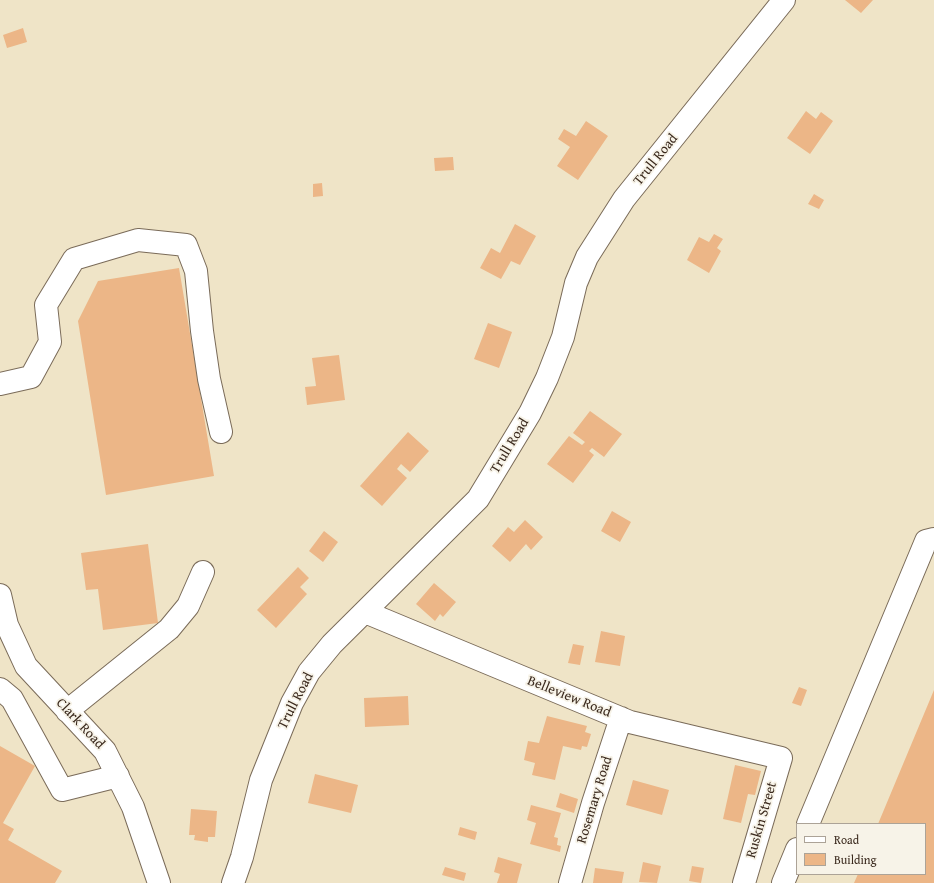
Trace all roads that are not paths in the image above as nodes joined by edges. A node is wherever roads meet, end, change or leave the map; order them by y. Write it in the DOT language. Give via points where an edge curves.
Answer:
graph roads {
  1 [pos="784,0"];
  2 [pos="0,384"];
  3 [pos="221,432"];
  4 [pos="934,539"];
  5 [pos="203,572"];
  6 [pos="1,606"];
  7 [pos="365,612"];
  8 [pos="0,689"];
  9 [pos="67,711"];
  10 [pos="621,718"];
  11 [pos="781,758"];
  12 [pos="118,776"];
  13 [pos="808,823"];
  14 [pos="796,851"];
  15 [pos="159,883"];
  16 [pos="233,883"];
  17 [pos="570,883"];
  18 [pos="744,883"];
  19 [pos="783,883"];
  1 -- 7 [label="street, Trull Road" via="624,199 587,257 576,282 563,337 547,378 530,413 478,499"];
  2 -- 3 [label="street" via="31,377 50,342 46,305 74,259 138,240 186,245 196,271 209,379"];
  4 -- 13 [label="street" via="926,541"];
  5 -- 9 [label="street" via="188,606 169,629"];
  6 -- 9 [label="street, Clark Road" via="26,666"];
  7 -- 10 [label="street, Belleview Road"];
  7 -- 16 [label="street, Trull Road" via="332,644 309,672 292,703 261,780"];
  8 -- 12 [label="street" via="12,699 62,790"];
  9 -- 12 [label="street, Clark Road" via="105,751"];
  10 -- 11 [label="street, Belleview Road"];
  10 -- 17 [label="street, Rosemary Road"];
  11 -- 18 [label="street, Ruskin Street"];
  12 -- 15 [label="street, Clark Road" via="133,807"];
  14 -- 19 [label="street"];
}
